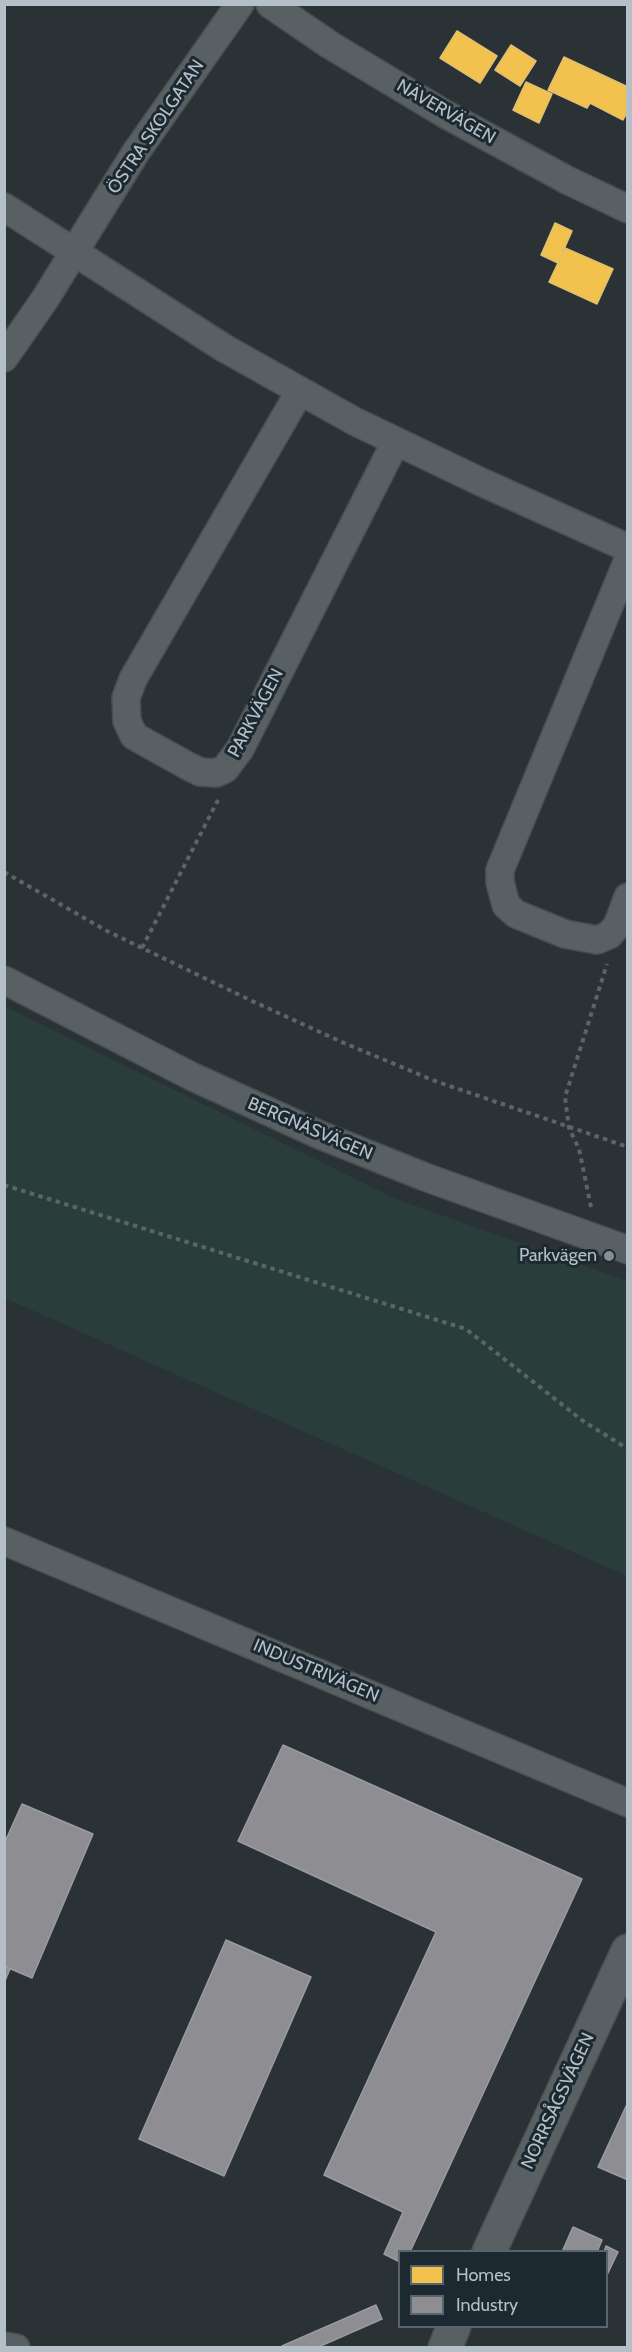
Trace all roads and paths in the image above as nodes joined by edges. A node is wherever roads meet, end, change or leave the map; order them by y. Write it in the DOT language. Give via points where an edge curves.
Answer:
graph roads {
  1 [pos="240,4"];
  2 [pos="270,4"];
  3 [pos="4,207"];
  4 [pos="627,209"];
  5 [pos="75,251"];
  6 [pos="4,358"];
  7 [pos="300,391"];
  8 [pos="396,441"];
  9 [pos="627,548"];
  10 [pos="627,560"];
  11 [pos="216,773"];
  12 [pos="4,872"];
  13 [pos="627,897"];
  14 [pos="597,940"];
  15 [pos="142,948"];
  16 [pos="4,980"];
  17 [pos="569,1128"];
  18 [pos="627,1148"];
  19 [pos="4,1185"];
  20 [pos="592,1238"];
  21 [pos="627,1250"];
  22 [pos="627,1449"];
  23 [pos="4,1541"];
  24 [pos="627,1803"];
  25 [pos="627,1951"];
  26 [pos="490,2250"];
  27 [pos="453,2328"];
  28 [pos="4,2346"];
  29 [pos="16,2348"];
  30 [pos="445,2348"];
  1 -- 5 [label="street, ÖSTRA SKOLGATAN" via="136,152"];
  2 -- 4 [label="street, NÄVERVÄGEN" via="445,114"];
  3 -- 5 [label="street"];
  5 -- 6 [label="street"];
  5 -- 7 [label="street" via="224,348"];
  7 -- 8 [label="street"];
  7 -- 11 [label="street, PARKVÄGEN" via="133,679 126,698 127,721 134,736 200,772"];
  8 -- 9 [label="street"];
  8 -- 11 [label="street, PARKVÄGEN" via="240,749 225,769"];
  10 -- 14 [label="street" via="500,870 506,905 516,914 565,934"];
  11 -- 15 [label="path" via="220,795"];
  12 -- 15 [label="path"];
  13 -- 14 [label="street" via="617,926"];
  14 -- 17 [label="path" via="608,963 565,1097"];
  15 -- 17 [label="path" via="435,1081"];
  16 -- 20 [label="street, BERGNÄSVÄGEN" via="193,1077 320,1135"];
  17 -- 18 [label="path"];
  17 -- 20 [label="path" via="579,1149 590,1195"];
  19 -- 22 [label="path" via="466,1329 583,1421"];
  20 -- 21 [label="street, BERGNÄSVÄGEN"];
  23 -- 24 [label="street, INDUSTRIVÄGEN"];
  25 -- 26 [label="street, NORRSÅGSVÄGEN"];
  27 -- 30 [label="street"];
  28 -- 29 [label="street"];
}
